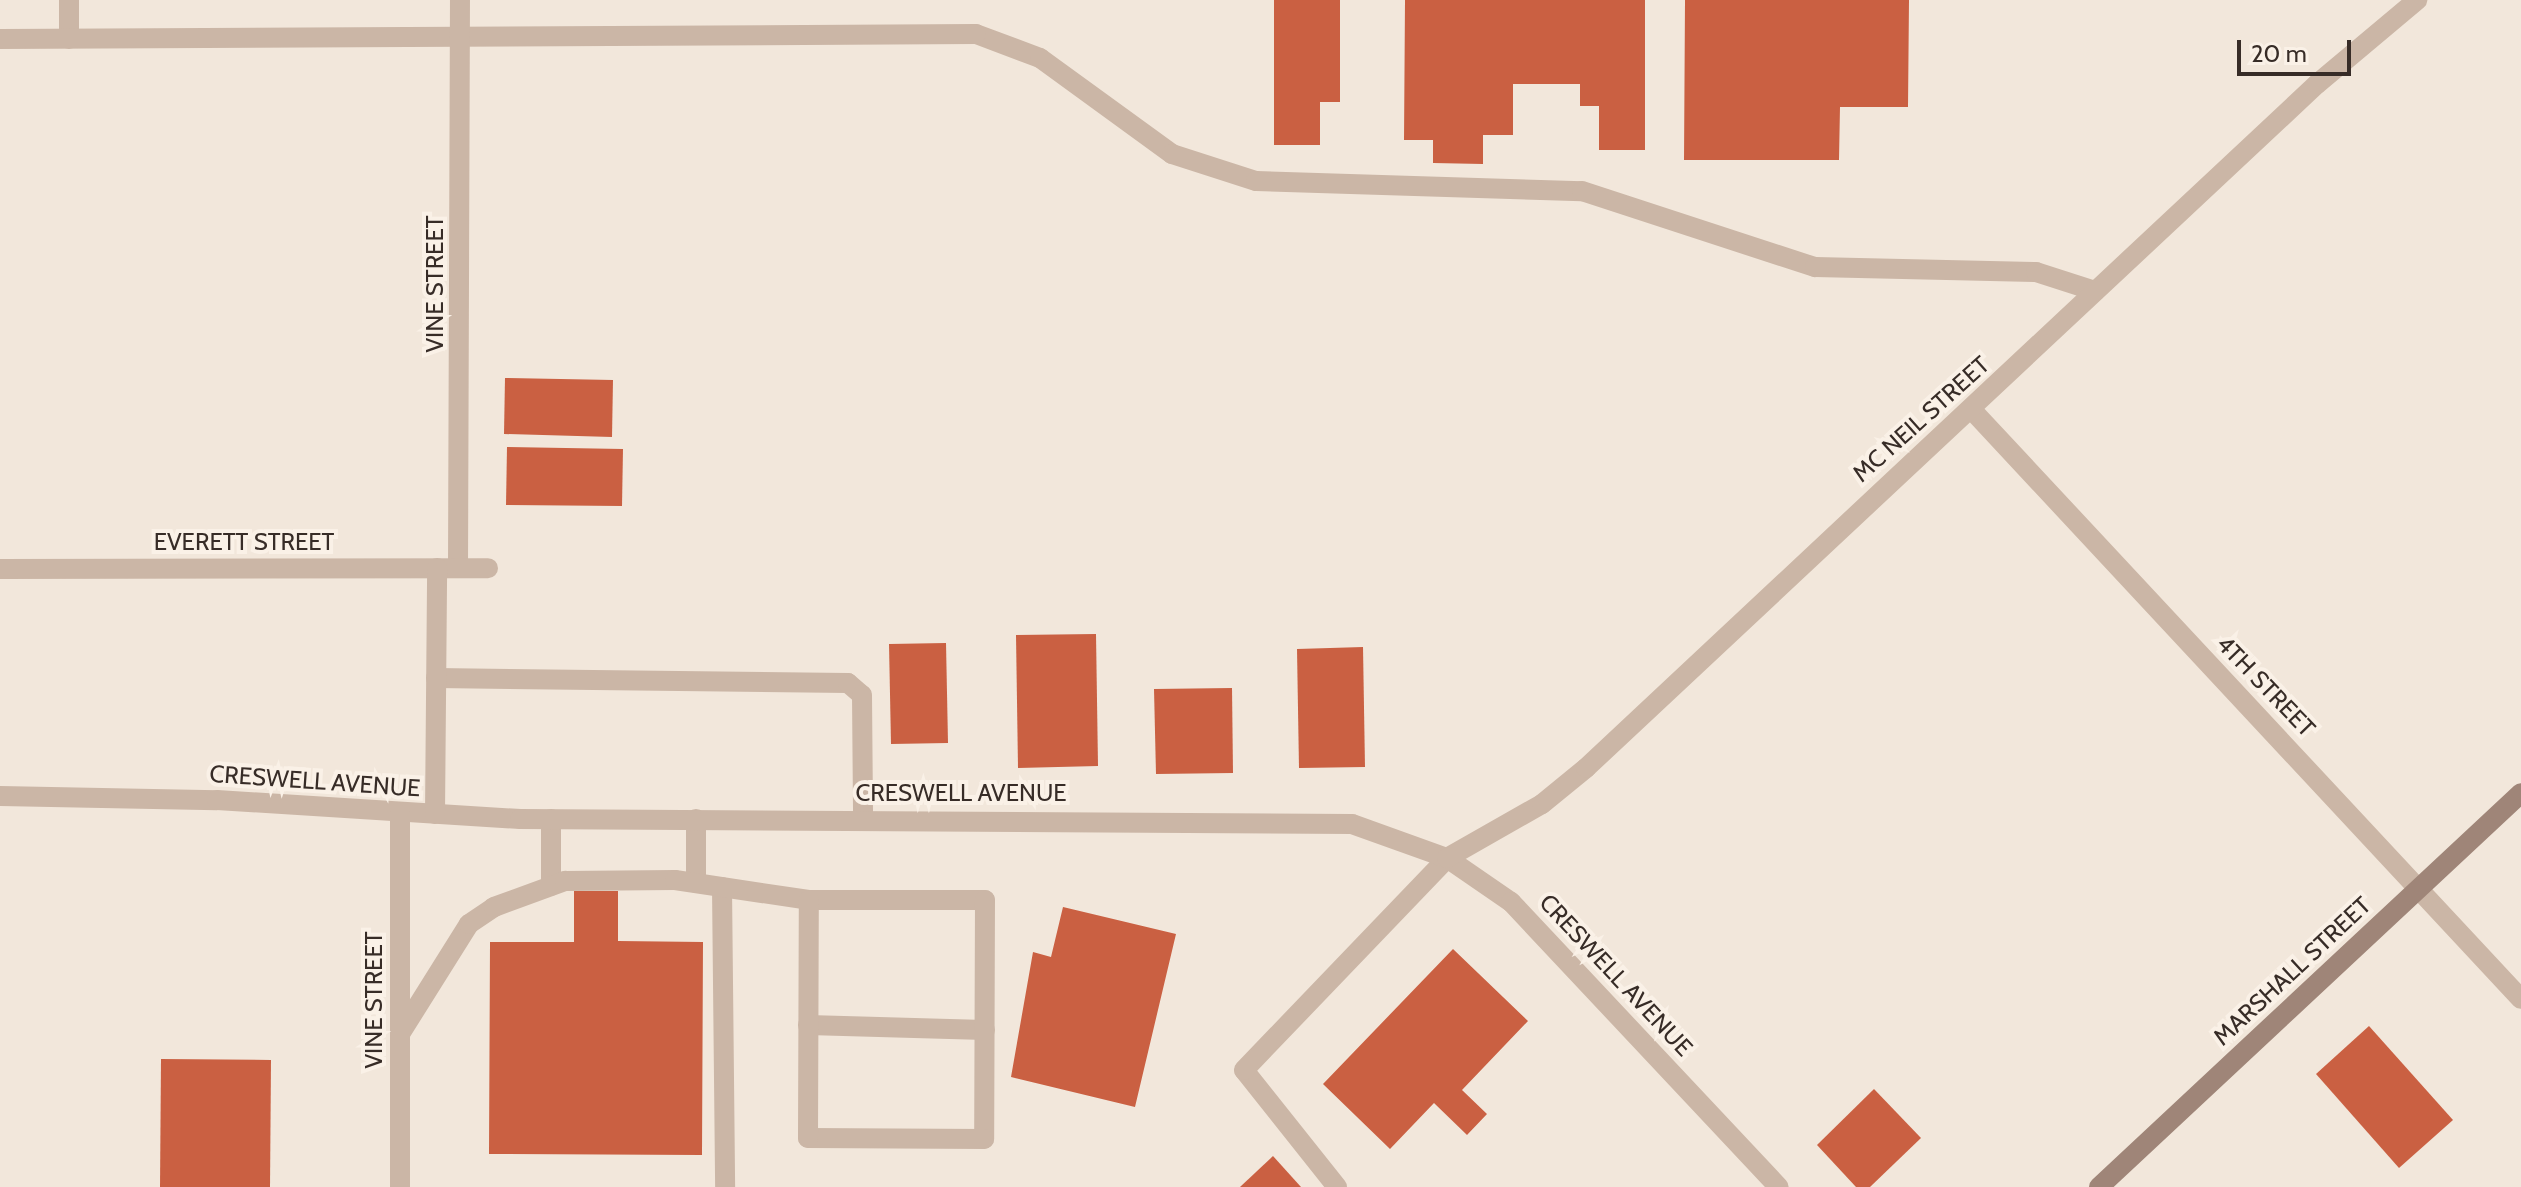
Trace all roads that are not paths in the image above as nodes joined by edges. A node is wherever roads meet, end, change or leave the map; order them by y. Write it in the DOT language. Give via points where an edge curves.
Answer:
graph roads {
  1 [pos="69,0"];
  2 [pos="460,0"];
  3 [pos="2417,0"];
  4 [pos="0,39"];
  5 [pos="69,39"];
  6 [pos="461,40"];
  7 [pos="2095,291"];
  8 [pos="1972,410"];
  9 [pos="447,568"];
  10 [pos="488,568"];
  11 [pos="0,569"];
  12 [pos="436,678"];
  13 [pos="2521,793"];
  14 [pos="0,796"];
  15 [pos="400,812"];
  16 [pos="435,814"];
  17 [pos="551,819"];
  18 [pos="696,819"];
  19 [pos="863,819"];
  20 [pos="1447,858"];
  21 [pos="696,883"];
  22 [pos="551,886"];
  23 [pos="722,887"];
  24 [pos="2418,889"];
  25 [pos="809,900"];
  26 [pos="2521,999"];
  27 [pos="808,1025"];
  28 [pos="985,1030"];
  29 [pos="400,1034"];
  30 [pos="400,1187"];
  31 [pos="725,1187"];
  32 [pos="1337,1187"];
  33 [pos="1779,1187"];
  34 [pos="2099,1187"];
  1 -- 5 [label="street"];
  2 -- 6 [label="street, VINE STREET"];
  3 -- 7 [label="street, MC NEIL STREET"];
  4 -- 5 [label="street"];
  5 -- 6 [label="street"];
  6 -- 7 [label="street" via="976,34 1040,58 1172,154 1256,181 1582,191 1815,267 2036,272"];
  6 -- 9 [label="street, VINE STREET"];
  7 -- 8 [label="street, MC NEIL STREET"];
  8 -- 20 [label="street, MC NEIL STREET" via="1586,768 1542,804"];
  8 -- 24 [label="street, 4TH STREET"];
  9 -- 10 [label="street, EVERETT STREET"];
  9 -- 11 [label="street, EVERETT STREET"];
  9 -- 12 [label="street, VINE STREET"];
  12 -- 16 [label="street, VINE STREET"];
  12 -- 19 [label="street" via="848,683 862,695"];
  13 -- 24 [label="street, MARSHALL STREET"];
  14 -- 15 [label="street, CRESWELL AVENUE"];
  15 -- 16 [label="street, CRESWELL AVENUE"];
  15 -- 29 [label="street, VINE STREET"];
  16 -- 17 [label="street, CRESWELL AVENUE"];
  17 -- 18 [label="street, CRESWELL AVENUE"];
  17 -- 22 [label="street"];
  18 -- 19 [label="street, CRESWELL AVENUE"];
  18 -- 21 [label="street"];
  19 -- 20 [label="street, CRESWELL AVENUE" via="1293,818 1352,824"];
  20 -- 32 [label="street, MC NEIL STREET" via="1244,1070"];
  20 -- 33 [label="street, CRESWELL AVENUE" via="1521,912"];
  21 -- 22 [label="street"];
  21 -- 23 [label="street"];
  22 -- 29 [label="street" via="469,924"];
  23 -- 25 [label="street"];
  23 -- 31 [label="street"];
  24 -- 26 [label="street, 4TH STREET"];
  24 -- 34 [label="street, MARSHALL STREET"];
  25 -- 27 [label="street"];
  25 -- 28 [label="street" via="985,900"];
  27 -- 28 [label="street"];
  27 -- 28 [label="street" via="808,1138 984,1139"];
  29 -- 30 [label="street, VINE STREET"];
}
